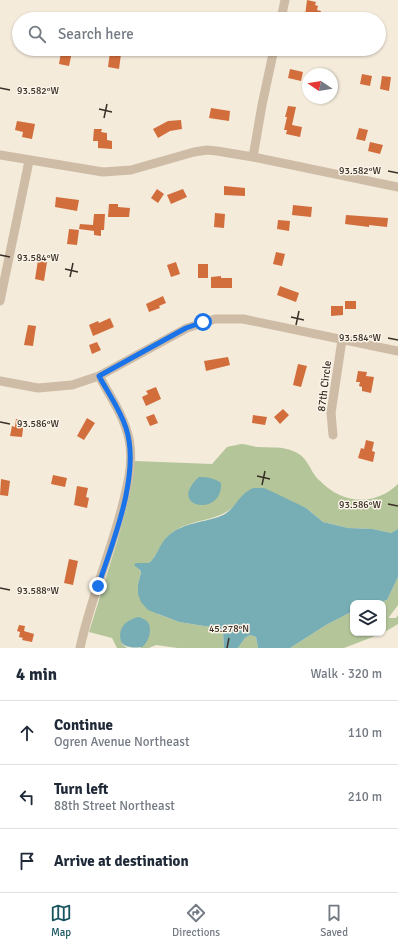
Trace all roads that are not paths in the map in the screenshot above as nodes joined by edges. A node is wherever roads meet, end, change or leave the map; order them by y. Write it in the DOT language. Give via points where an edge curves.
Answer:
graph roads {
  1 [pos="285,0"];
  2 [pos="282,12"];
  3 [pos="272,56"];
  4 [pos="0,155"];
  5 [pos="253,157"];
  6 [pos="29,161"];
  7 [pos="398,188"];
  8 [pos="0,301"];
  9 [pos="342,340"];
  10 [pos="398,351"];
  11 [pos="99,376"];
  12 [pos="0,381"];
  13 [pos="333,435"];
  14 [pos="80,648"];
  1 -- 2 [label="street"];
  3 -- 5 [label="street"];
  4 -- 6 [label="street"];
  5 -- 6 [label="street" via="217,150 202,150 132,170 114,172"];
  5 -- 7 [label="street"];
  6 -- 8 [label="street"];
  9 -- 10 [label="street"];
  9 -- 11 [label="street" via="243,319 215,318 186,328"];
  9 -- 13 [label="street, 87th Circle" via="331,413"];
  11 -- 12 [label="street" via="72,385 38,388"];
  11 -- 14 [label="street" via="126,427 131,455 127,488 114,540"];
}
